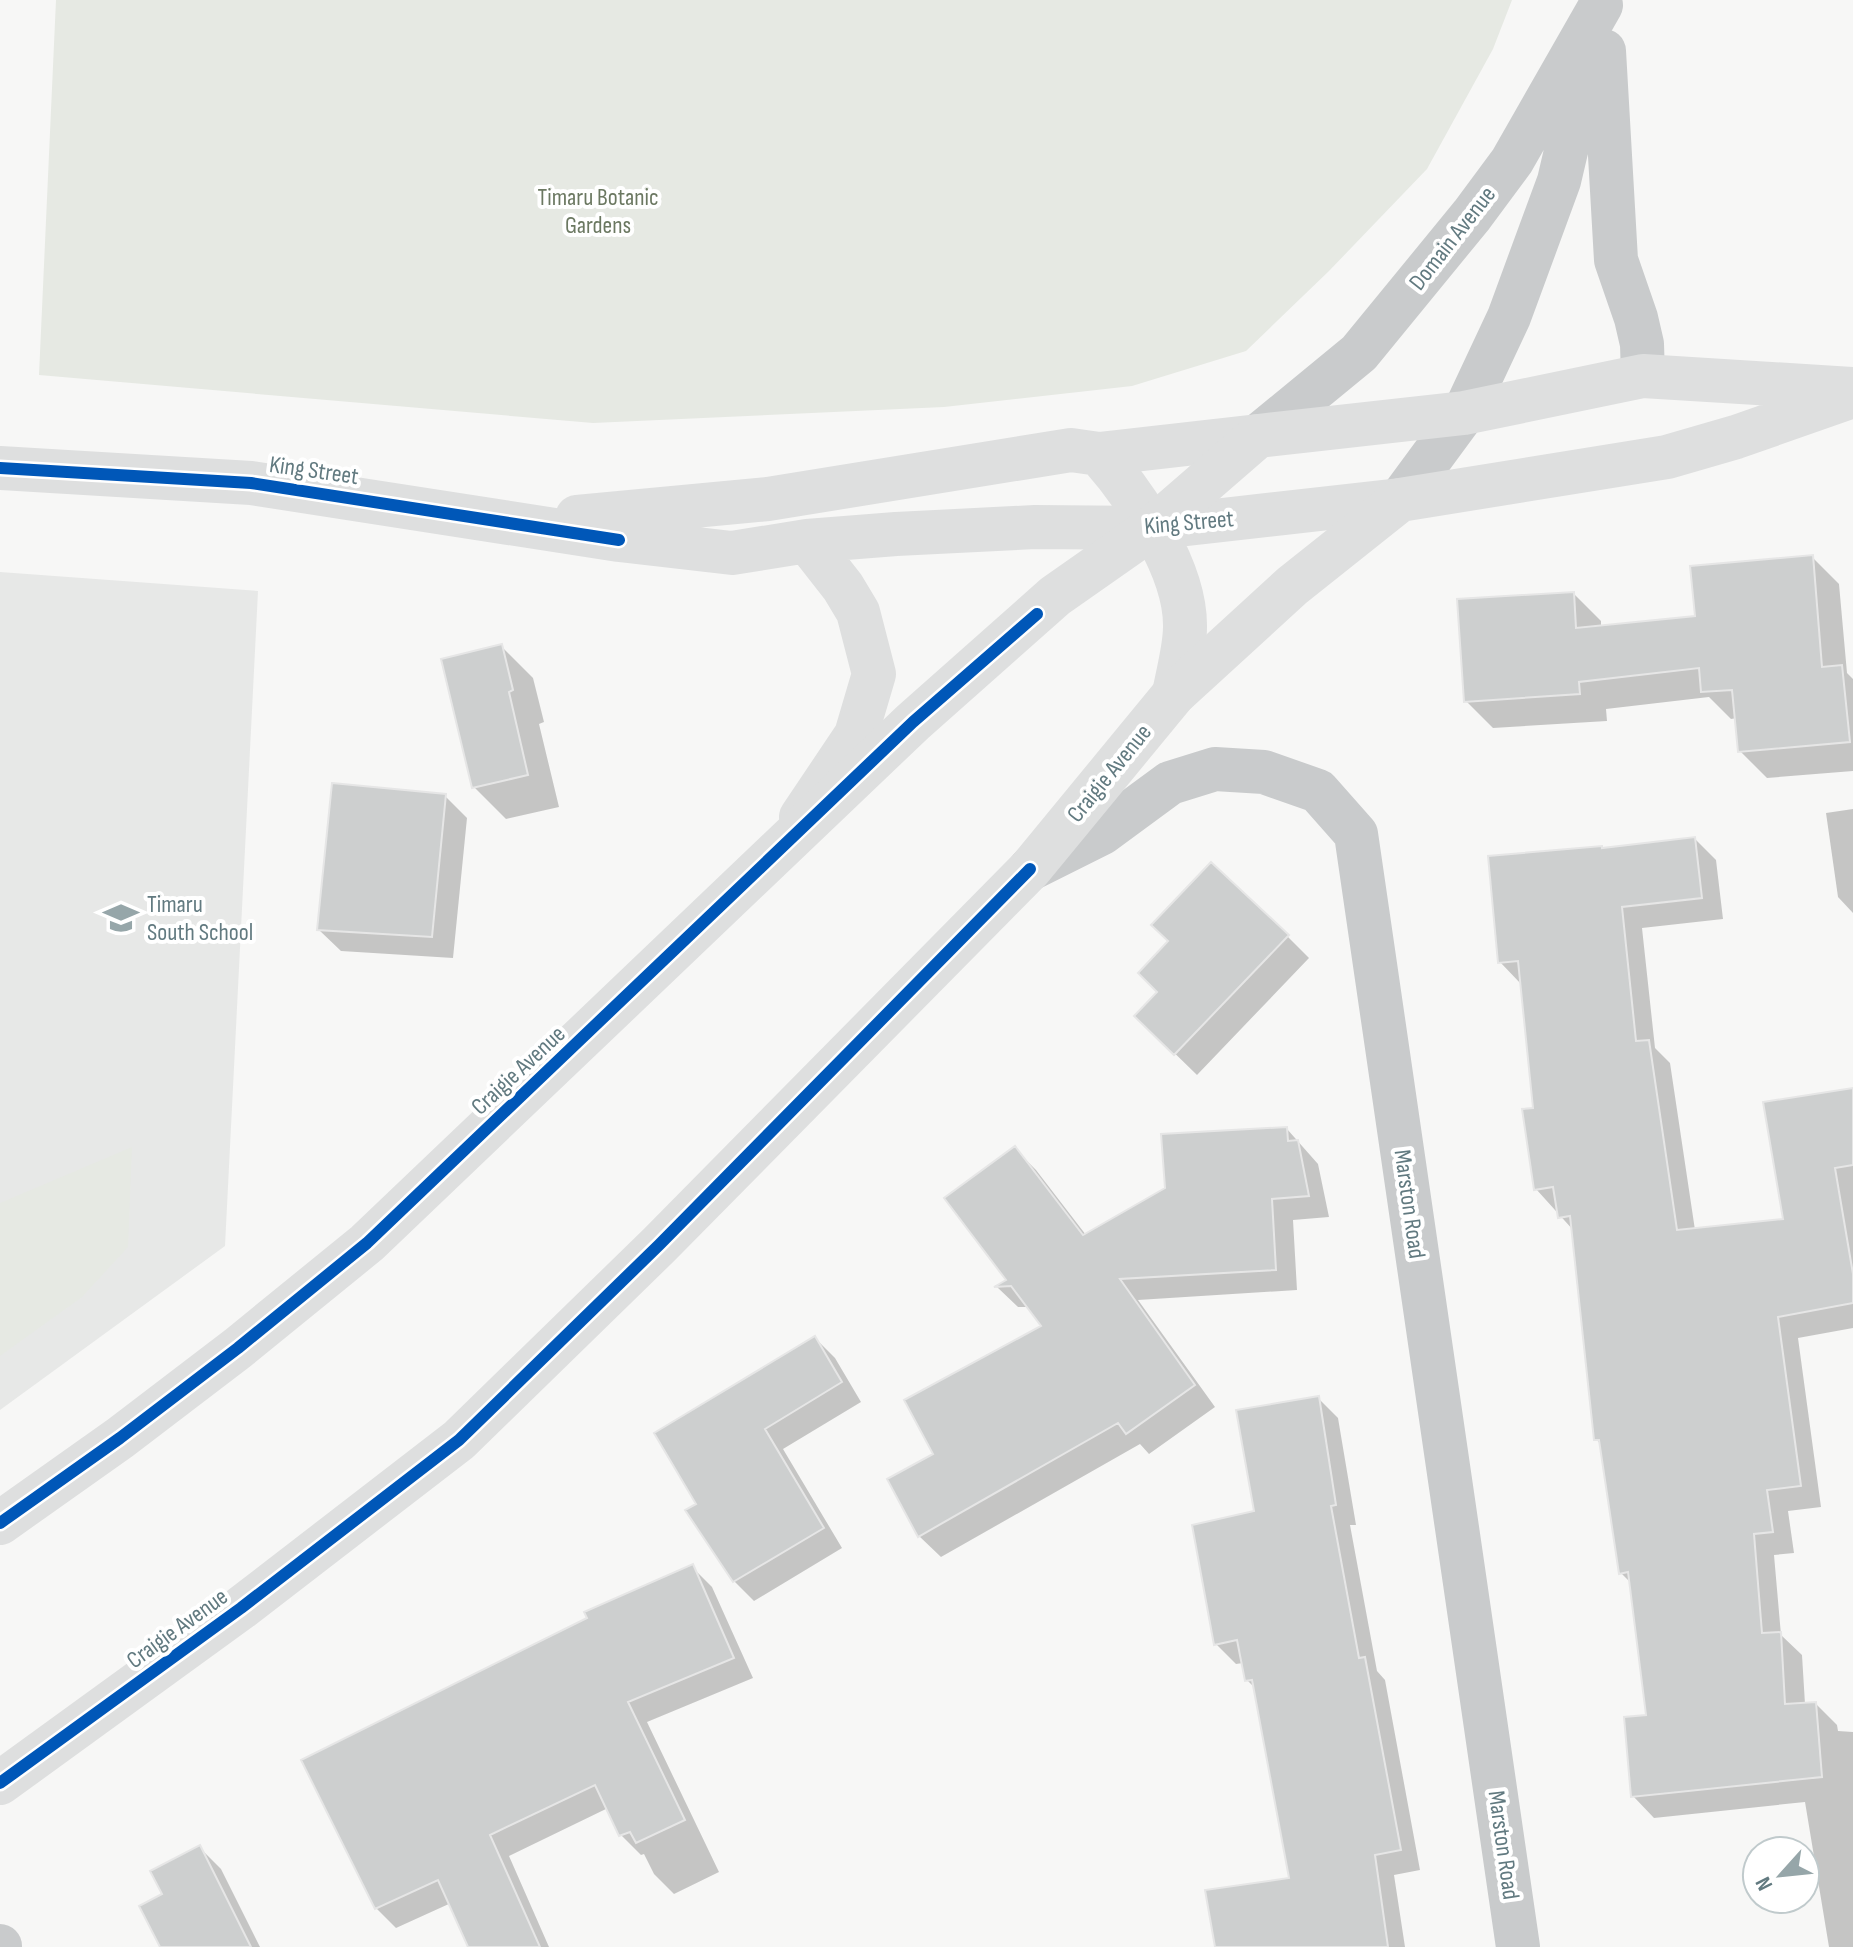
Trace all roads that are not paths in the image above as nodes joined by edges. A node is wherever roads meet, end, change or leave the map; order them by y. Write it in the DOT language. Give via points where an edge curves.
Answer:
graph roads {
  1 [pos="1602,2"];
  2 [pos="1643,376"];
  3 [pos="1853,389"];
  4 [pos="1853,396"];
  5 [pos="1464,413"];
  6 [pos="1258,436"];
  7 [pos="1099,454"];
  8 [pos="0,468"];
  9 [pos="1400,500"];
  10 [pos="515,522"];
  11 [pos="1152,528"];
  12 [pos="807,541"];
  13 [pos="1174,694"];
  14 [pos="778,852"];
  15 [pos="1030,869"];
  16 [pos="0,1523"];
  17 [pos="0,1783"];
  18 [pos="1518,1947"];
  1 -- 2 [label="street" via="1616,260 1636,318"];
  1 -- 5 [label="street" via="1559,181 1509,317"];
  1 -- 6 [label="street, Domain Avenue" via="1512,161 1472,215 1359,353"];
  2 -- 3 [label="main road, King Street"];
  2 -- 5 [label="main road, King Street"];
  4 -- 9 [label="main road, King Street" via="1667,457"];
  5 -- 6 [label="main road, King Street"];
  5 -- 9 [label="street"];
  6 -- 7 [label="main road, King Street"];
  6 -- 11 [label="main road, Craigie Avenue"];
  7 -- 10 [label="main road, King Street" via="1071,450 768,499"];
  7 -- 11 [label="main road" via="1128,487"];
  8 -- 10 [label="main road, King Street" via="251,483"];
  9 -- 11 [label="main road, King Street"];
  9 -- 13 [label="main road, Craigie Avenue" via="1292,586"];
  10 -- 12 [label="main road, King Street" via="732,553"];
  11 -- 12 [label="main road, King Street" via="1035,527"];
  11 -- 13 [label="main road" via="1183,595 1186,625"];
  11 -- 14 [label="main road, Craigie Avenue" via="1055,596"];
  12 -- 14 [label="main road" via="858,612 874,674 856,735"];
  13 -- 15 [label="main road, Craigie Avenue"];
  14 -- 16 [label="main road, Craigie Avenue" via="367,1243 238,1348"];
  15 -- 17 [label="main road, Craigie Avenue" via="459,1440 241,1608"];
  15 -- 18 [label="street, Marston Road" via="1102,833 1170,783 1215,769 1264,772 1318,791 1356,834"];
}
